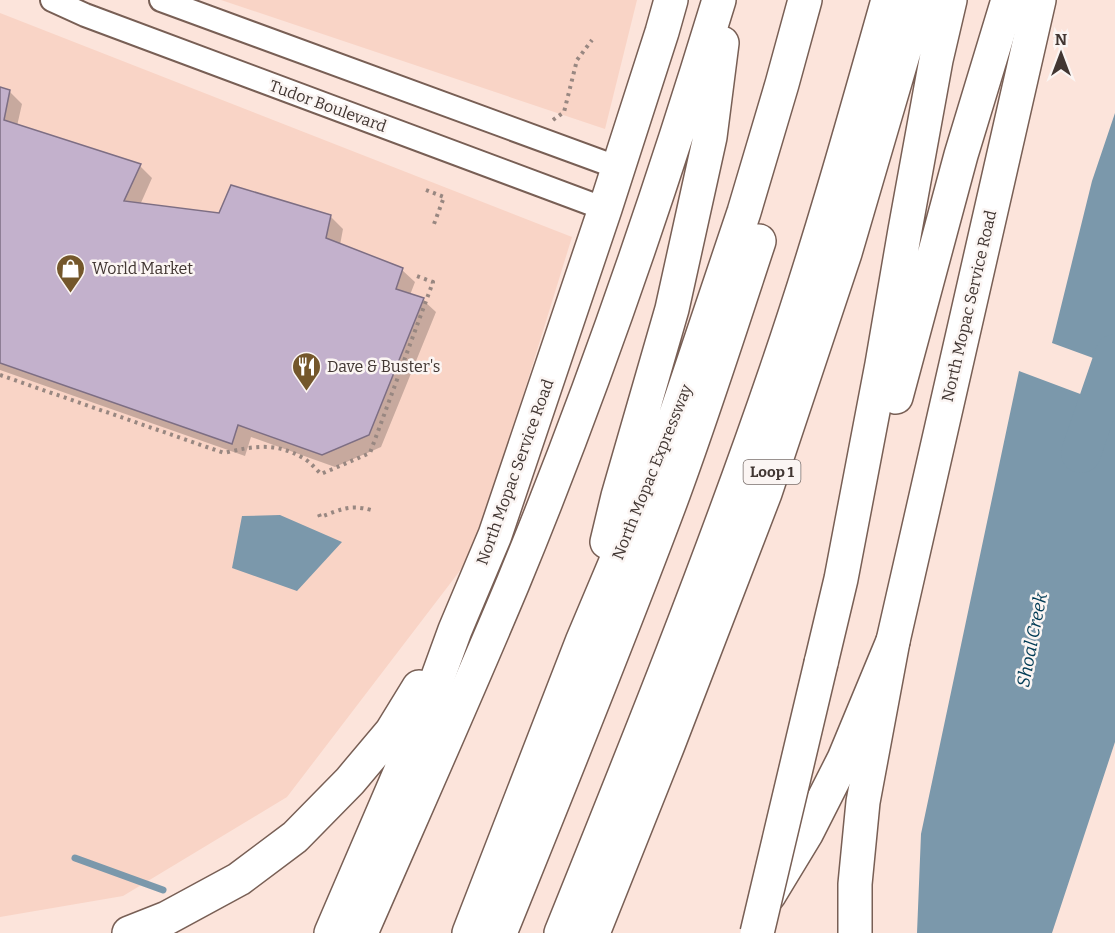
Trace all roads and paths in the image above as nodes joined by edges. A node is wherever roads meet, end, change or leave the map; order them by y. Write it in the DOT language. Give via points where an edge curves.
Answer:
graph roads {
  1 [pos="52,0"];
  2 [pos="161,0"];
  3 [pos="671,0"];
  4 [pos="719,0"];
  5 [pos="728,0"];
  6 [pos="805,0"];
  7 [pos="828,0"];
  8 [pos="888,0"];
  9 [pos="919,0"];
  10 [pos="950,0"];
  11 [pos="1008,0"];
  12 [pos="1039,0"];
  13 [pos="592,39"];
  14 [pos="554,120"];
  15 [pos="619,168"];
  16 [pos="426,190"];
  17 [pos="605,209"];
  18 [pos="434,224"];
  19 [pos="414,275"];
  20 [pos="0,375"];
  21 [pos="371,510"];
  22 [pos="319,514"];
  23 [pos="841,579"];
  24 [pos="455,630"];
  25 [pos="893,641"];
  26 [pos="582,642"];
  27 [pos="129,933"];
  28 [pos="331,933"];
  29 [pos="361,933"];
  30 [pos="469,933"];
  31 [pos="501,933"];
  32 [pos="561,933"];
  33 [pos="593,933"];
  34 [pos="746,933"];
  35 [pos="757,933"];
  36 [pos="855,933"];
  1 -- 17 [label="street, Tudor Boulevard"];
  2 -- 15 [label="street"];
  3 -- 15 [label="main road, North Mopac Service Road"];
  4 -- 29 [label="main road" via="651,215 596,371 513,582"];
  5 -- 26 [label="main road" via="710,137 672,309 618,496"];
  6 -- 26 [label="main road, North Mopac Expressway" via="744,212 676,416"];
  7 -- 31 [label="main road" via="767,215 671,502"];
  8 -- 32 [label="main road" via="774,380 651,709"];
  9 -- 33 [label="main road, Loop 1" via="845,253 765,493"];
  10 -- 23 [label="main road"];
  11 -- 23 [label="main road" via="958,167 869,507"];
  12 -- 25 [label="main road, North Mopac Service Road"];
  13 -- 14 [label="path" via="577,60 564,112"];
  15 -- 17 [label="main road, North Mopac Service Road"];
  16 -- 18 [label="path" via="444,197"];
  17 -- 24 [label="main road, North Mopac Service Road" via="495,535"];
  19 -- 20 [label="path" via="433,282 370,453 321,474 305,459 286,450 251,447 224,453"];
  21 -- 22 [label="path" via="350,507 320,518"];
  23 -- 35 [label="main road, bridge"];
  24 -- 27 [label="main road" via="392,731 295,837 240,879 167,918"];
  24 -- 28 [label="main road, North Mopac Service Road" via="420,726"];
  25 -- 34 [label="main road" via="844,759 806,834"];
  25 -- 36 [label="main road, North Mopac Service Road" via="864,802 855,884"];
  26 -- 30 [label="main road, North Mopac Expressway"];
}
